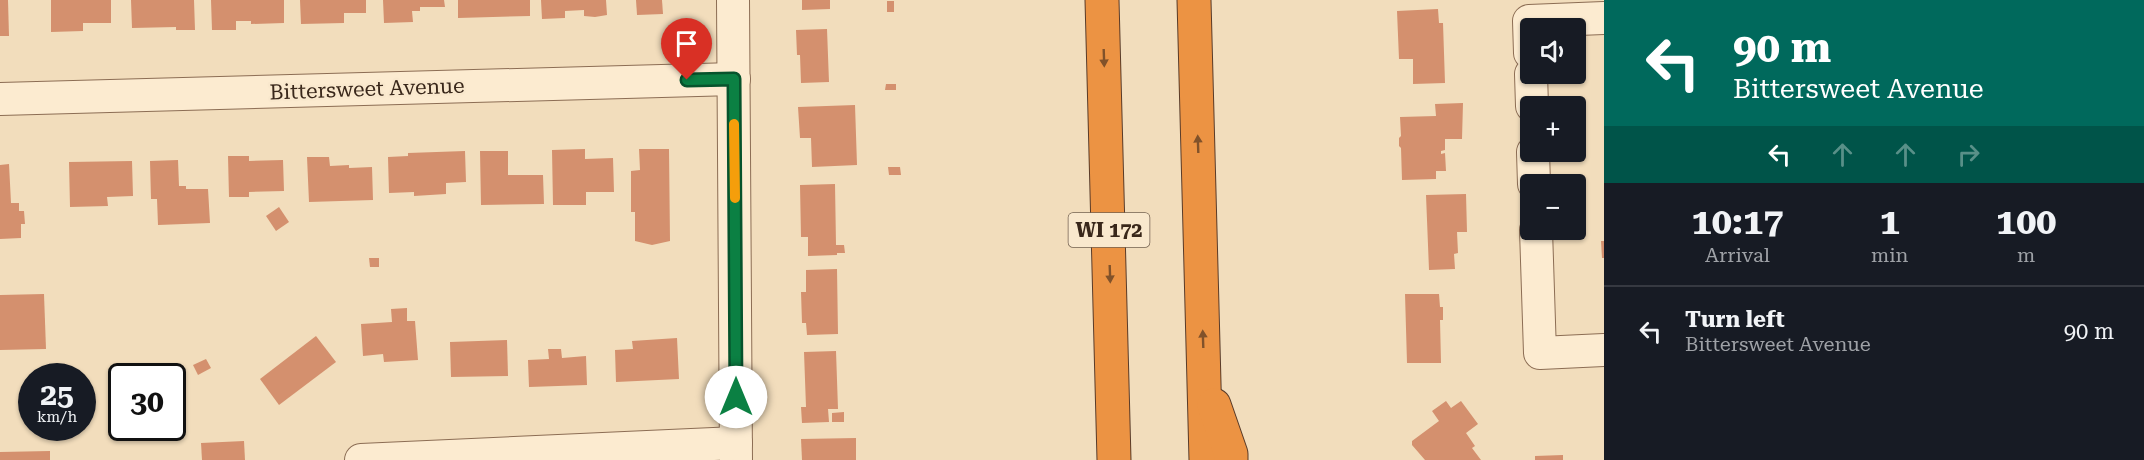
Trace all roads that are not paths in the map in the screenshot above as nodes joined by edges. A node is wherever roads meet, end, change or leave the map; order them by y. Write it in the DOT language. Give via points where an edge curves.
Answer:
graph roads {
  1 [pos="733,0"];
  2 [pos="1102,0"];
  3 [pos="1194,0"];
  4 [pos="1604,18"];
  5 [pos="1586,19"];
  6 [pos="734,79"];
  7 [pos="0,99"];
  8 [pos="1536,240"];
  9 [pos="1604,350"];
  10 [pos="1204,376"];
  11 [pos="736,452"];
  12 [pos="361,460"];
  13 [pos="1114,460"];
  14 [pos="1206,460"];
  15 [pos="1232,460"];
  1 -- 6 [label="street"];
  2 -- 13 [label="highway, WI 172, one-way"];
  10 -- 3 [label="highway, one-way"];
  4 -- 5 [label="street"];
  6 -- 7 [label="street, Bittersweet Avenue"];
  6 -- 11 [label="street"];
  8 -- 9 [label="street" via="1540,353"];
  10 -- 14 [label="highway"];
  10 -- 15 [label="highway"];
  11 -- 12 [label="street"];
}
